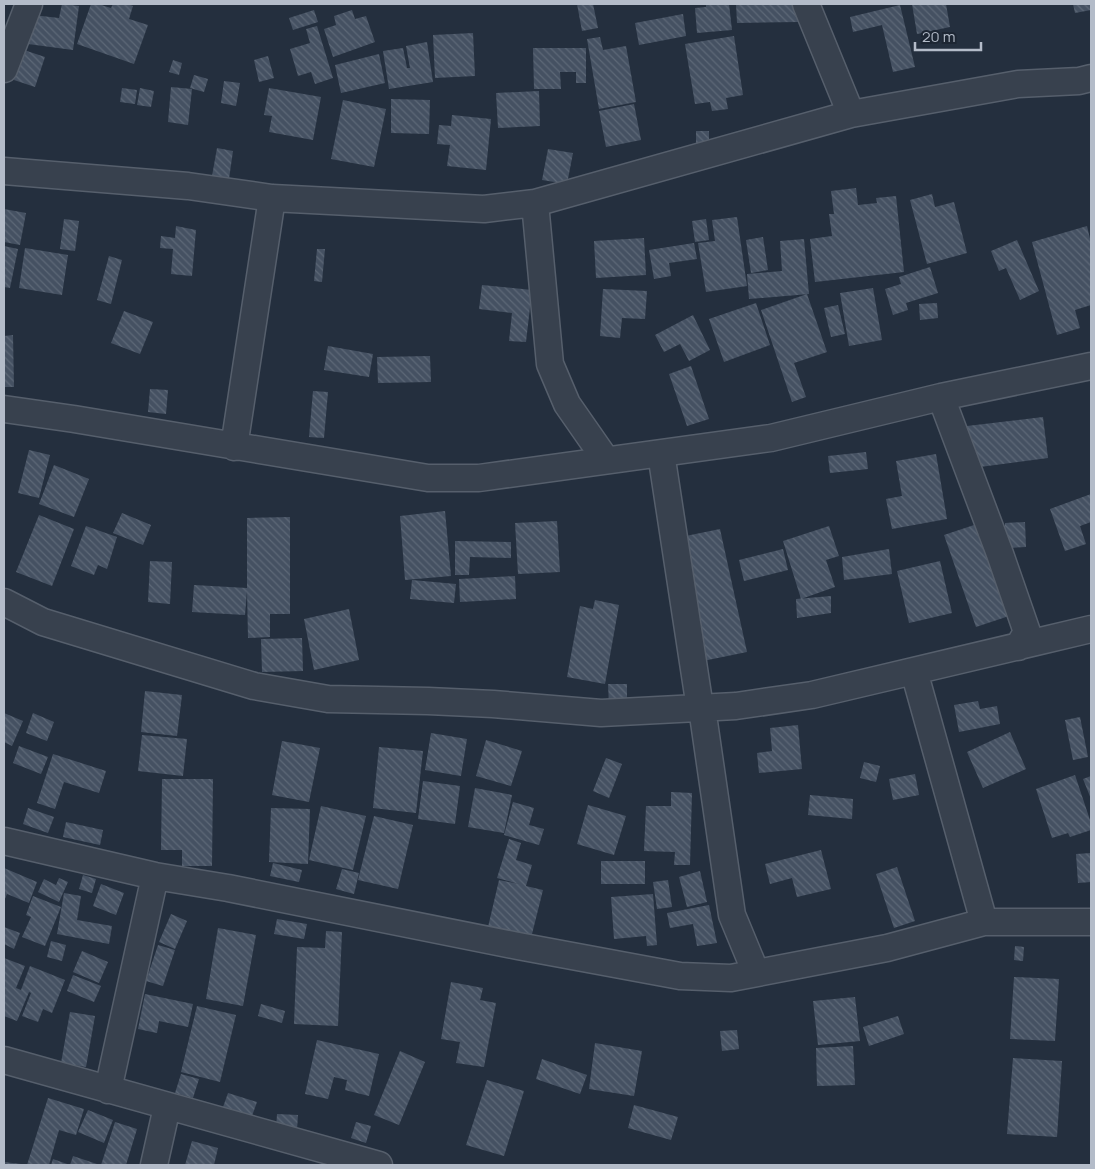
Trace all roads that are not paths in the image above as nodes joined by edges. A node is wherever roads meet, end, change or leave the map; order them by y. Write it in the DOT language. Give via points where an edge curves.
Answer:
graph roads {
  1 [pos="29,4"];
  2 [pos="806,4"];
  3 [pos="4,69"];
  4 [pos="1091,78"];
  5 [pos="851,114"];
  6 [pos="4,171"];
  7 [pos="272,198"];
  8 [pos="535,203"];
  9 [pos="1091,366"];
  10 [pos="942,397"];
  11 [pos="4,409"];
  12 [pos="234,447"];
  13 [pos="661,453"];
  14 [pos="606,460"];
  15 [pos="4,602"];
  16 [pos="1091,629"];
  17 [pos="1018,647"];
  18 [pos="914,671"];
  19 [pos="702,708"];
  20 [pos="4,840"];
  21 [pos="155,876"];
  22 [pos="984,922"];
  23 [pos="1091,922"];
  24 [pos="756,973"];
  25 [pos="4,1060"];
  26 [pos="108,1090"];
  27 [pos="167,1107"];
  28 [pos="154,1165"];
  29 [pos="379,1165"];
  1 -- 3 [label="street"];
  2 -- 5 [label="street"];
  4 -- 5 [label="street" via="1018,84"];
  5 -- 8 [label="street"];
  6 -- 7 [label="street" via="188,186"];
  7 -- 8 [label="street" via="484,209"];
  7 -- 12 [label="street"];
  8 -- 14 [label="street" via="550,364 566,404"];
  9 -- 10 [label="street"];
  10 -- 13 [label="street" via="771,438"];
  10 -- 17 [label="street" via="1026,632"];
  11 -- 12 [label="street"];
  12 -- 14 [label="street" via="428,478 479,478"];
  13 -- 14 [label="street"];
  13 -- 19 [label="street"];
  15 -- 19 [label="street" via="43,622 194,669 254,686 328,699 484,703 600,713"];
  16 -- 17 [label="street"];
  17 -- 18 [label="street"];
  18 -- 19 [label="street" via="812,695"];
  18 -- 22 [label="street"];
  19 -- 24 [label="street" via="732,915"];
  20 -- 21 [label="street"];
  21 -- 24 [label="street" via="680,976 731,978"];
  21 -- 26 [label="street"];
  22 -- 23 [label="street"];
  22 -- 24 [label="street" via="887,948"];
  25 -- 26 [label="street"];
  26 -- 27 [label="street"];
  27 -- 28 [label="street"];
  27 -- 29 [label="street"];
}
